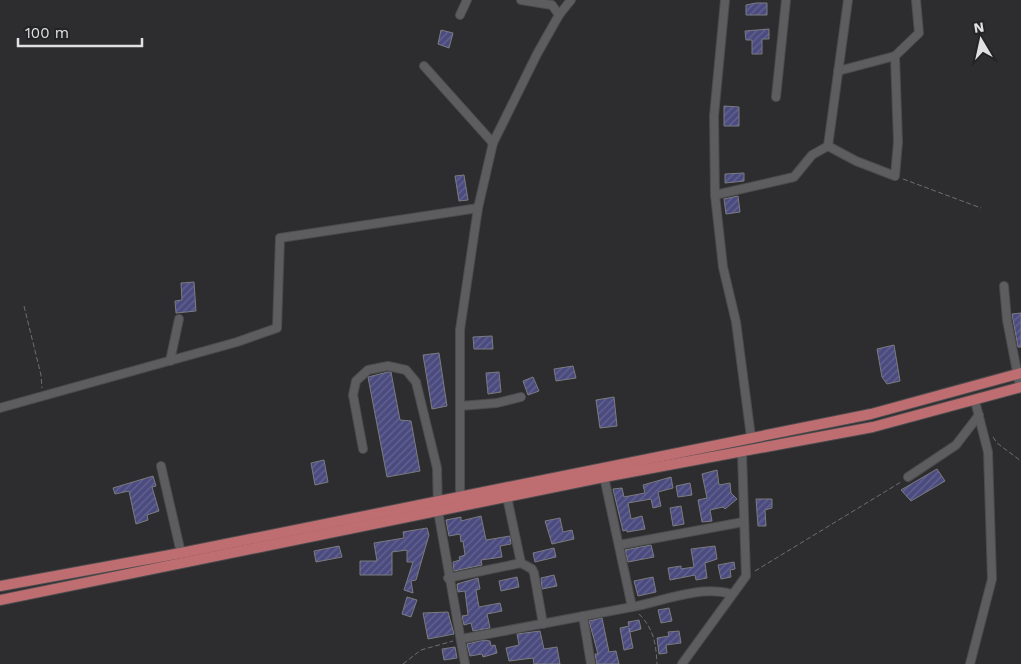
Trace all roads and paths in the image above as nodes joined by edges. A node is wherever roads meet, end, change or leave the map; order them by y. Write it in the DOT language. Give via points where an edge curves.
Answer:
graph roads {
  1 [pos="467,0"];
  2 [pos="521,0"];
  3 [pos="571,0"];
  4 [pos="726,0"];
  5 [pos="786,0"];
  6 [pos="848,0"];
  7 [pos="916,0"];
  8 [pos="460,15"];
  9 [pos="559,15"];
  10 [pos="895,56"];
  11 [pos="424,66"];
  12 [pos="838,71"];
  13 [pos="776,96"];
  14 [pos="493,142"];
  15 [pos="828,146"];
  16 [pos="895,176"];
  17 [pos="715,195"];
  18 [pos="478,208"];
  19 [pos="981,208"];
  20 [pos="1004,286"];
  21 [pos="24,306"];
  22 [pos="179,318"];
  23 [pos="170,361"];
  24 [pos="1019,373"];
  25 [pos="1021,387"];
  26 [pos="42,396"];
  27 [pos="521,397"];
  28 [pos="975,400"];
  29 [pos="460,406"];
  30 [pos="0,408"];
  31 [pos="871,414"];
  32 [pos="979,415"];
  33 [pos="822,424"];
  34 [pos="873,427"];
  35 [pos="985,435"];
  36 [pos="751,437"];
  37 [pos="824,437"];
  38 [pos="363,449"];
  39 [pos="742,453"];
  40 [pos="1021,461"];
  41 [pos="161,466"];
  42 [pos="603,472"];
  43 [pos="908,477"];
  44 [pos="460,496"];
  45 [pos="507,497"];
  46 [pos="439,506"];
  47 [pos="744,522"];
  48 [pos="619,545"];
  49 [pos="181,553"];
  50 [pos="521,563"];
  51 [pos="746,576"];
  52 [pos="448,578"];
  53 [pos="0,586"];
  54 [pos="731,594"];
  55 [pos="0,600"];
  56 [pos="632,606"];
  57 [pos="583,616"];
  58 [pos="543,624"];
  59 [pos="461,639"];
  60 [pos="403,664"];
  61 [pos="465,664"];
  62 [pos="591,664"];
  63 [pos="657,664"];
  64 [pos="682,664"];
  65 [pos="970,664"];
  1 -- 8 [label="street"];
  2 -- 9 [label="street" via="552,5"];
  3 -- 9 [label="street"];
  4 -- 17 [label="street" via="714,116"];
  5 -- 13 [label="street"];
  6 -- 12 [label="street"];
  7 -- 10 [label="street" via="919,33"];
  9 -- 14 [label="street"];
  10 -- 12 [label="street"];
  10 -- 16 [label="street" via="898,127"];
  11 -- 14 [label="street"];
  12 -- 15 [label="street"];
  14 -- 18 [label="street"];
  15 -- 16 [label="street"];
  15 -- 17 [label="street" via="812,155 794,177"];
  16 -- 19 [label="path"];
  17 -- 36 [label="street" via="723,267 736,322"];
  18 -- 23 [label="street" via="280,238 277,328"];
  18 -- 29 [label="street" via="460,330"];
  20 -- 24 [label="street" via="1007,320"];
  21 -- 26 [label="path" via="42,375"];
  22 -- 23 [label="street"];
  23 -- 26 [label="street"];
  24 -- 25 [label="street"];
  24 -- 31 [label="main road"];
  25 -- 28 [label="main road"];
  26 -- 30 [label="street"];
  27 -- 29 [label="street"];
  28 -- 32 [label="street"];
  28 -- 34 [label="main road"];
  29 -- 44 [label="street"];
  31 -- 33 [label="main road"];
  31 -- 34 [label="main road"];
  32 -- 35 [label="street"];
  32 -- 43 [label="street" via="956,445"];
  33 -- 36 [label="main road"];
  33 -- 37 [label="main road"];
  34 -- 37 [label="main road"];
  35 -- 40 [label="path" via="989,431 998,443"];
  35 -- 65 [label="street" via="992,579"];
  36 -- 42 [label="main road"];
  37 -- 39 [label="main road"];
  38 -- 46 [label="street" via="353,395 356,381 368,370 388,366 406,370 416,382 437,468"];
  39 -- 42 [label="main road"];
  39 -- 47 [label="street"];
  41 -- 49 [label="street"];
  42 -- 44 [label="main road"];
  42 -- 45 [label="main road"];
  42 -- 48 [label="street"];
  43 -- 51 [label="path"];
  44 -- 46 [label="main road"];
  45 -- 46 [label="main road"];
  45 -- 50 [label="street"];
  46 -- 49 [label="main road"];
  46 -- 52 [label="street"];
  46 -- 55 [label="main road"];
  47 -- 48 [label="street"];
  47 -- 51 [label="street"];
  48 -- 56 [label="street"];
  49 -- 53 [label="main road"];
  50 -- 52 [label="street"];
  50 -- 58 [label="street" via="534,573"];
  51 -- 54 [label="street"];
  52 -- 59 [label="street"];
  54 -- 56 [label="street" via="706,591"];
  54 -- 64 [label="street"];
  56 -- 57 [label="street"];
  56 -- 63 [label="path" via="652,630 656,640"];
  57 -- 58 [label="street"];
  57 -- 62 [label="street"];
  58 -- 59 [label="street"];
  59 -- 60 [label="path" via="421,650"];
  59 -- 61 [label="street"];
}
